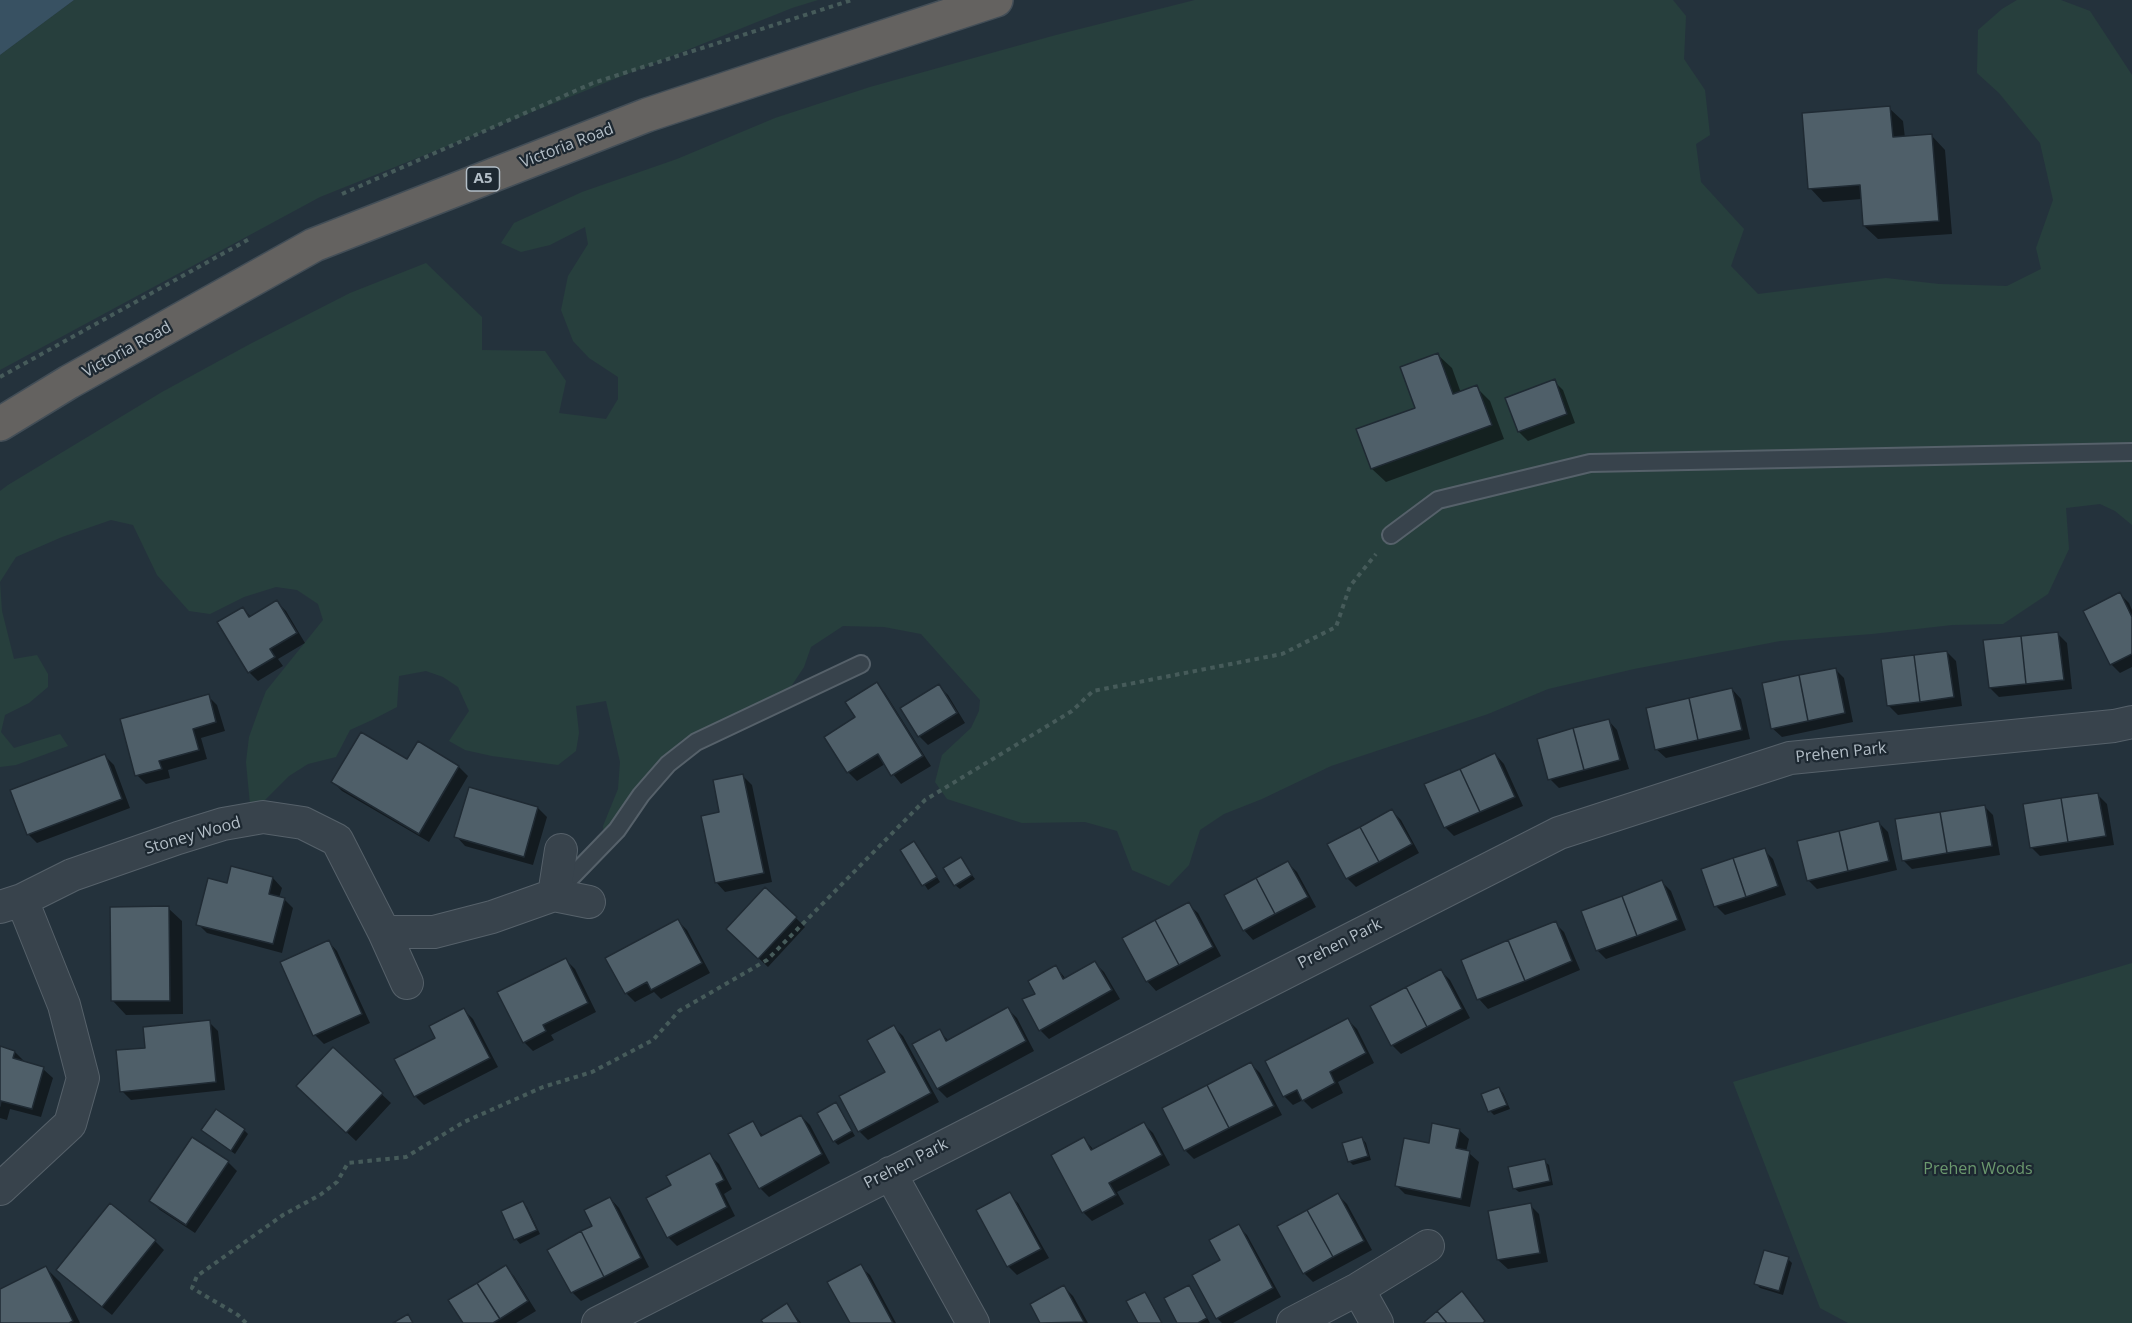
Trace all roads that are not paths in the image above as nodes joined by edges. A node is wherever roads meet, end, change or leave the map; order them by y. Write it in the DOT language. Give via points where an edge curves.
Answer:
graph roads {
  1 [pos="996,0"];
  2 [pos="0,424"];
  3 [pos="2132,452"];
  4 [pos="1391,535"];
  5 [pos="861,664"];
  6 [pos="2132,722"];
  7 [pos="561,850"];
  8 [pos="554,895"];
  9 [pos="588,902"];
  10 [pos="11,904"];
  11 [pos="384,932"];
  12 [pos="407,982"];
  13 [pos="890,1173"];
  14 [pos="0,1189"];
  15 [pos="1428,1246"];
  16 [pos="1358,1288"];
  17 [pos="597,1323"];
  18 [pos="973,1323"];
  19 [pos="1293,1323"];
  20 [pos="1377,1323"];
  1 -- 2 [label="highway, Victoria Road / A5" via="647,115 314,245"];
  3 -- 4 [label="lane" via="1590,463 1438,500"];
  5 -- 8 [label="lane" via="696,742 668,764 617,830"];
  6 -- 13 [label="street, Prehen Park" via="1790,758 1559,833"];
  7 -- 8 [label="street"];
  8 -- 9 [label="street"];
  8 -- 11 [label="street" via="434,932"];
  10 -- 11 [label="street, Stoney Wood" via="72,875 178,838 263,817 303,823 337,840"];
  10 -- 14 [label="street, Stoney Wood" via="64,1005 82,1078 70,1124"];
  11 -- 12 [label="street, Stoney Wood"];
  13 -- 17 [label="street, Prehen Park"];
  13 -- 18 [label="street"];
  15 -- 16 [label="street"];
  16 -- 19 [label="street"];
  16 -- 20 [label="street"];
}
